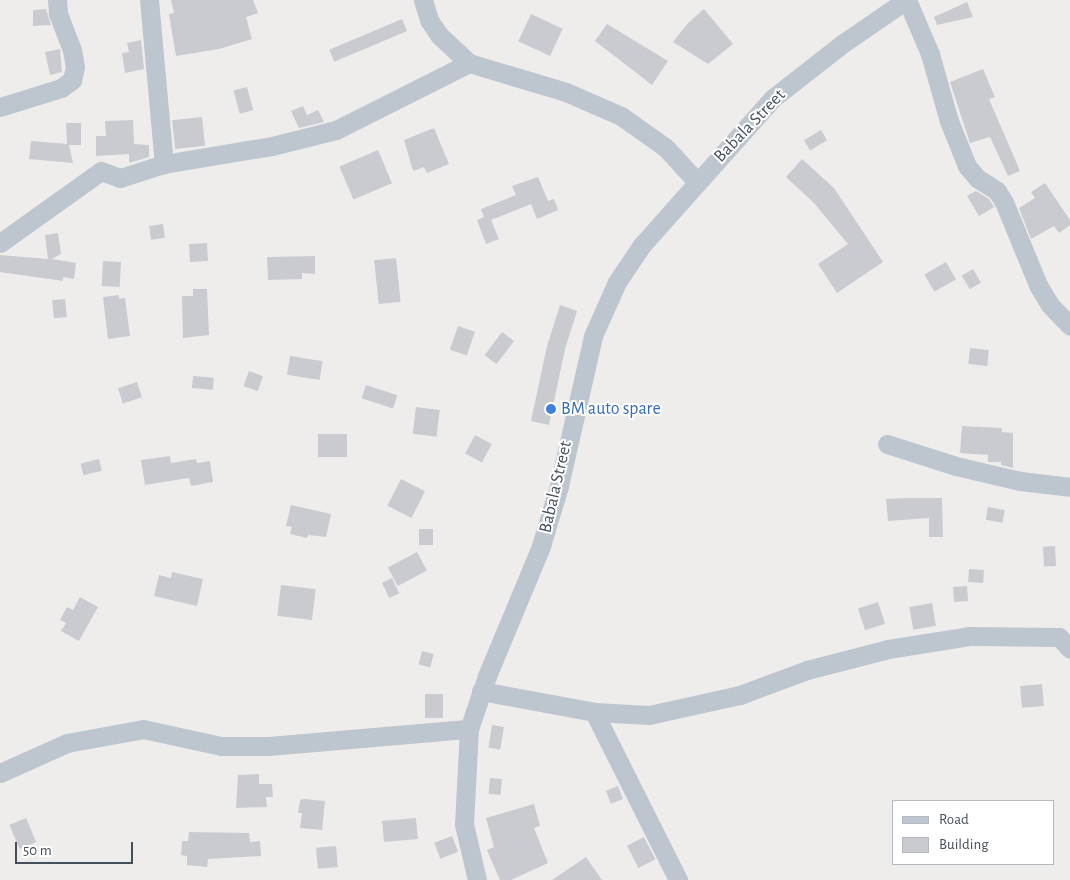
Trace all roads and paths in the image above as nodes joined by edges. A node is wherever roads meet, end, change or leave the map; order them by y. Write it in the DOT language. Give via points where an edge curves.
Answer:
graph roads {
  1 [pos="57,0"];
  2 [pos="149,0"];
  3 [pos="423,0"];
  4 [pos="906,0"];
  5 [pos="469,63"];
  6 [pos="0,107"];
  7 [pos="164,164"];
  8 [pos="697,182"];
  9 [pos="0,243"];
  10 [pos="1070,326"];
  11 [pos="887,444"];
  12 [pos="1070,487"];
  13 [pos="1066,641"];
  14 [pos="481,691"];
  15 [pos="594,712"];
  16 [pos="469,729"];
  17 [pos="0,773"];
  18 [pos="477,880"];
  19 [pos="678,880"];
  1 -- 6 [label="street" via="58,13 72,50 75,67 72,80 62,88"];
  2 -- 7 [label="street"];
  3 -- 5 [label="street" via="429,20 439,35"];
  4 -- 8 [label="street, Babala Street" via="842,44 773,98"];
  4 -- 10 [label="street" via="930,54 949,121 967,166 977,178 997,191 1038,285 1050,305"];
  5 -- 7 [label="street" via="336,130 272,146"];
  5 -- 8 [label="street" via="566,92 621,116 666,148"];
  7 -- 9 [label="street" via="120,178 102,171"];
  8 -- 14 [label="street, Babala Street" via="642,245 618,282 593,336 559,486 541,546"];
  11 -- 12 [label="street" via="956,466 1020,481"];
  13 -- 15 [label="street" via="969,636 888,649 807,670 740,695 682,709 649,715"];
  14 -- 15 [label="street"];
  14 -- 16 [label="street, Babala Street"];
  15 -- 19 [label="street"];
  16 -- 17 [label="street" via="269,746 231,746 143,729 67,743"];
  16 -- 18 [label="street, Babala Street" via="464,824"];
}
